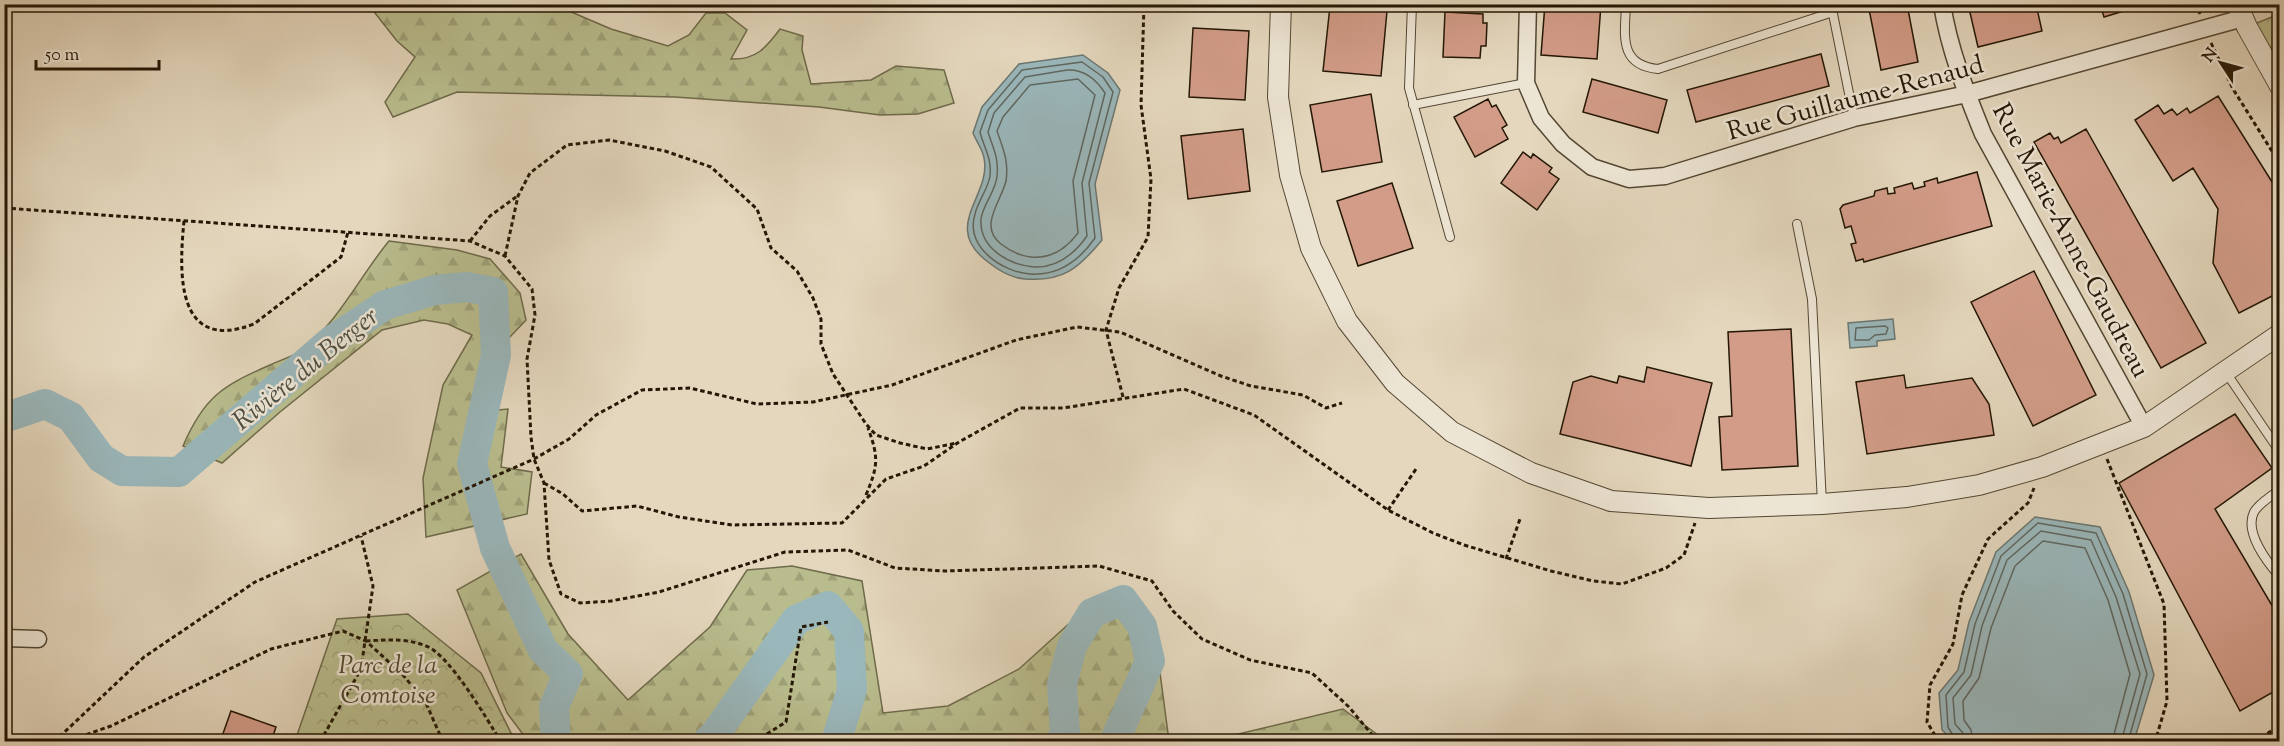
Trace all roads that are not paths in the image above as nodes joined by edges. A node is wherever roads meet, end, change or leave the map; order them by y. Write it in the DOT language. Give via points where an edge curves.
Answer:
graph roads {
  1 [pos="1281,4"];
  2 [pos="1412,4"];
  3 [pos="1528,4"];
  4 [pos="1626,4"];
  5 [pos="1942,4"];
  6 [pos="1831,9"];
  7 [pos="2240,11"];
  8 [pos="1526,83"];
  9 [pos="2280,86"];
  10 [pos="1967,94"];
  11 [pos="1413,105"];
  12 [pos="1854,118"];
  13 [pos="1797,224"];
  14 [pos="1450,237"];
  15 [pos="2280,325"];
  16 [pos="2280,334"];
  17 [pos="2257,348"];
  18 [pos="2225,371"];
  19 [pos="2144,427"];
  20 [pos="2280,452"];
  21 [pos="2280,489"];
  22 [pos="1822,504"];
  23 [pos="2280,577"];
  24 [pos="4,638"];
  25 [pos="38,639"];
  1 -- 22 [label="street" via="1278,97 1290,175 1308,237 1347,321 1395,383 1452,432 1531,473 1611,501 1700,507"];
  2 -- 11 [label="lane" via="1408,88"];
  3 -- 8 [label="street, Rue Guillaume-Renaud"];
  4 -- 6 [label="lane" via="1625,43 1632,59 1643,67 1658,69"];
  5 -- 10 [label="street, Rue Marie-Anne-Gaudreau"];
  6 -- 12 [label="lane"];
  7 -- 9 [label="street"];
  7 -- 10 [label="street, Rue Guillaume-Renaud" via="2204,28"];
  8 -- 11 [label="lane"];
  8 -- 12 [label="street, Rue Guillaume-Renaud" via="1541,118 1563,144 1592,167 1629,179 1665,176"];
  10 -- 12 [label="street, Rue Guillaume-Renaud"];
  10 -- 19 [label="street, Rue Marie-Anne-Gaudreau" via="1983,134"];
  11 -- 14 [label="lane"];
  13 -- 22 [label="lane" via="1812,299"];
  15 -- 17 [label="street"];
  16 -- 17 [label="street"];
  17 -- 18 [label="street"];
  18 -- 19 [label="street"];
  18 -- 20 [label="lane"];
  19 -- 22 [label="street" via="2042,466 1969,487"];
  21 -- 23 [label="lane" via="2256,509 2252,519 2263,557"];
  24 -- 25 [label="street"];
}
